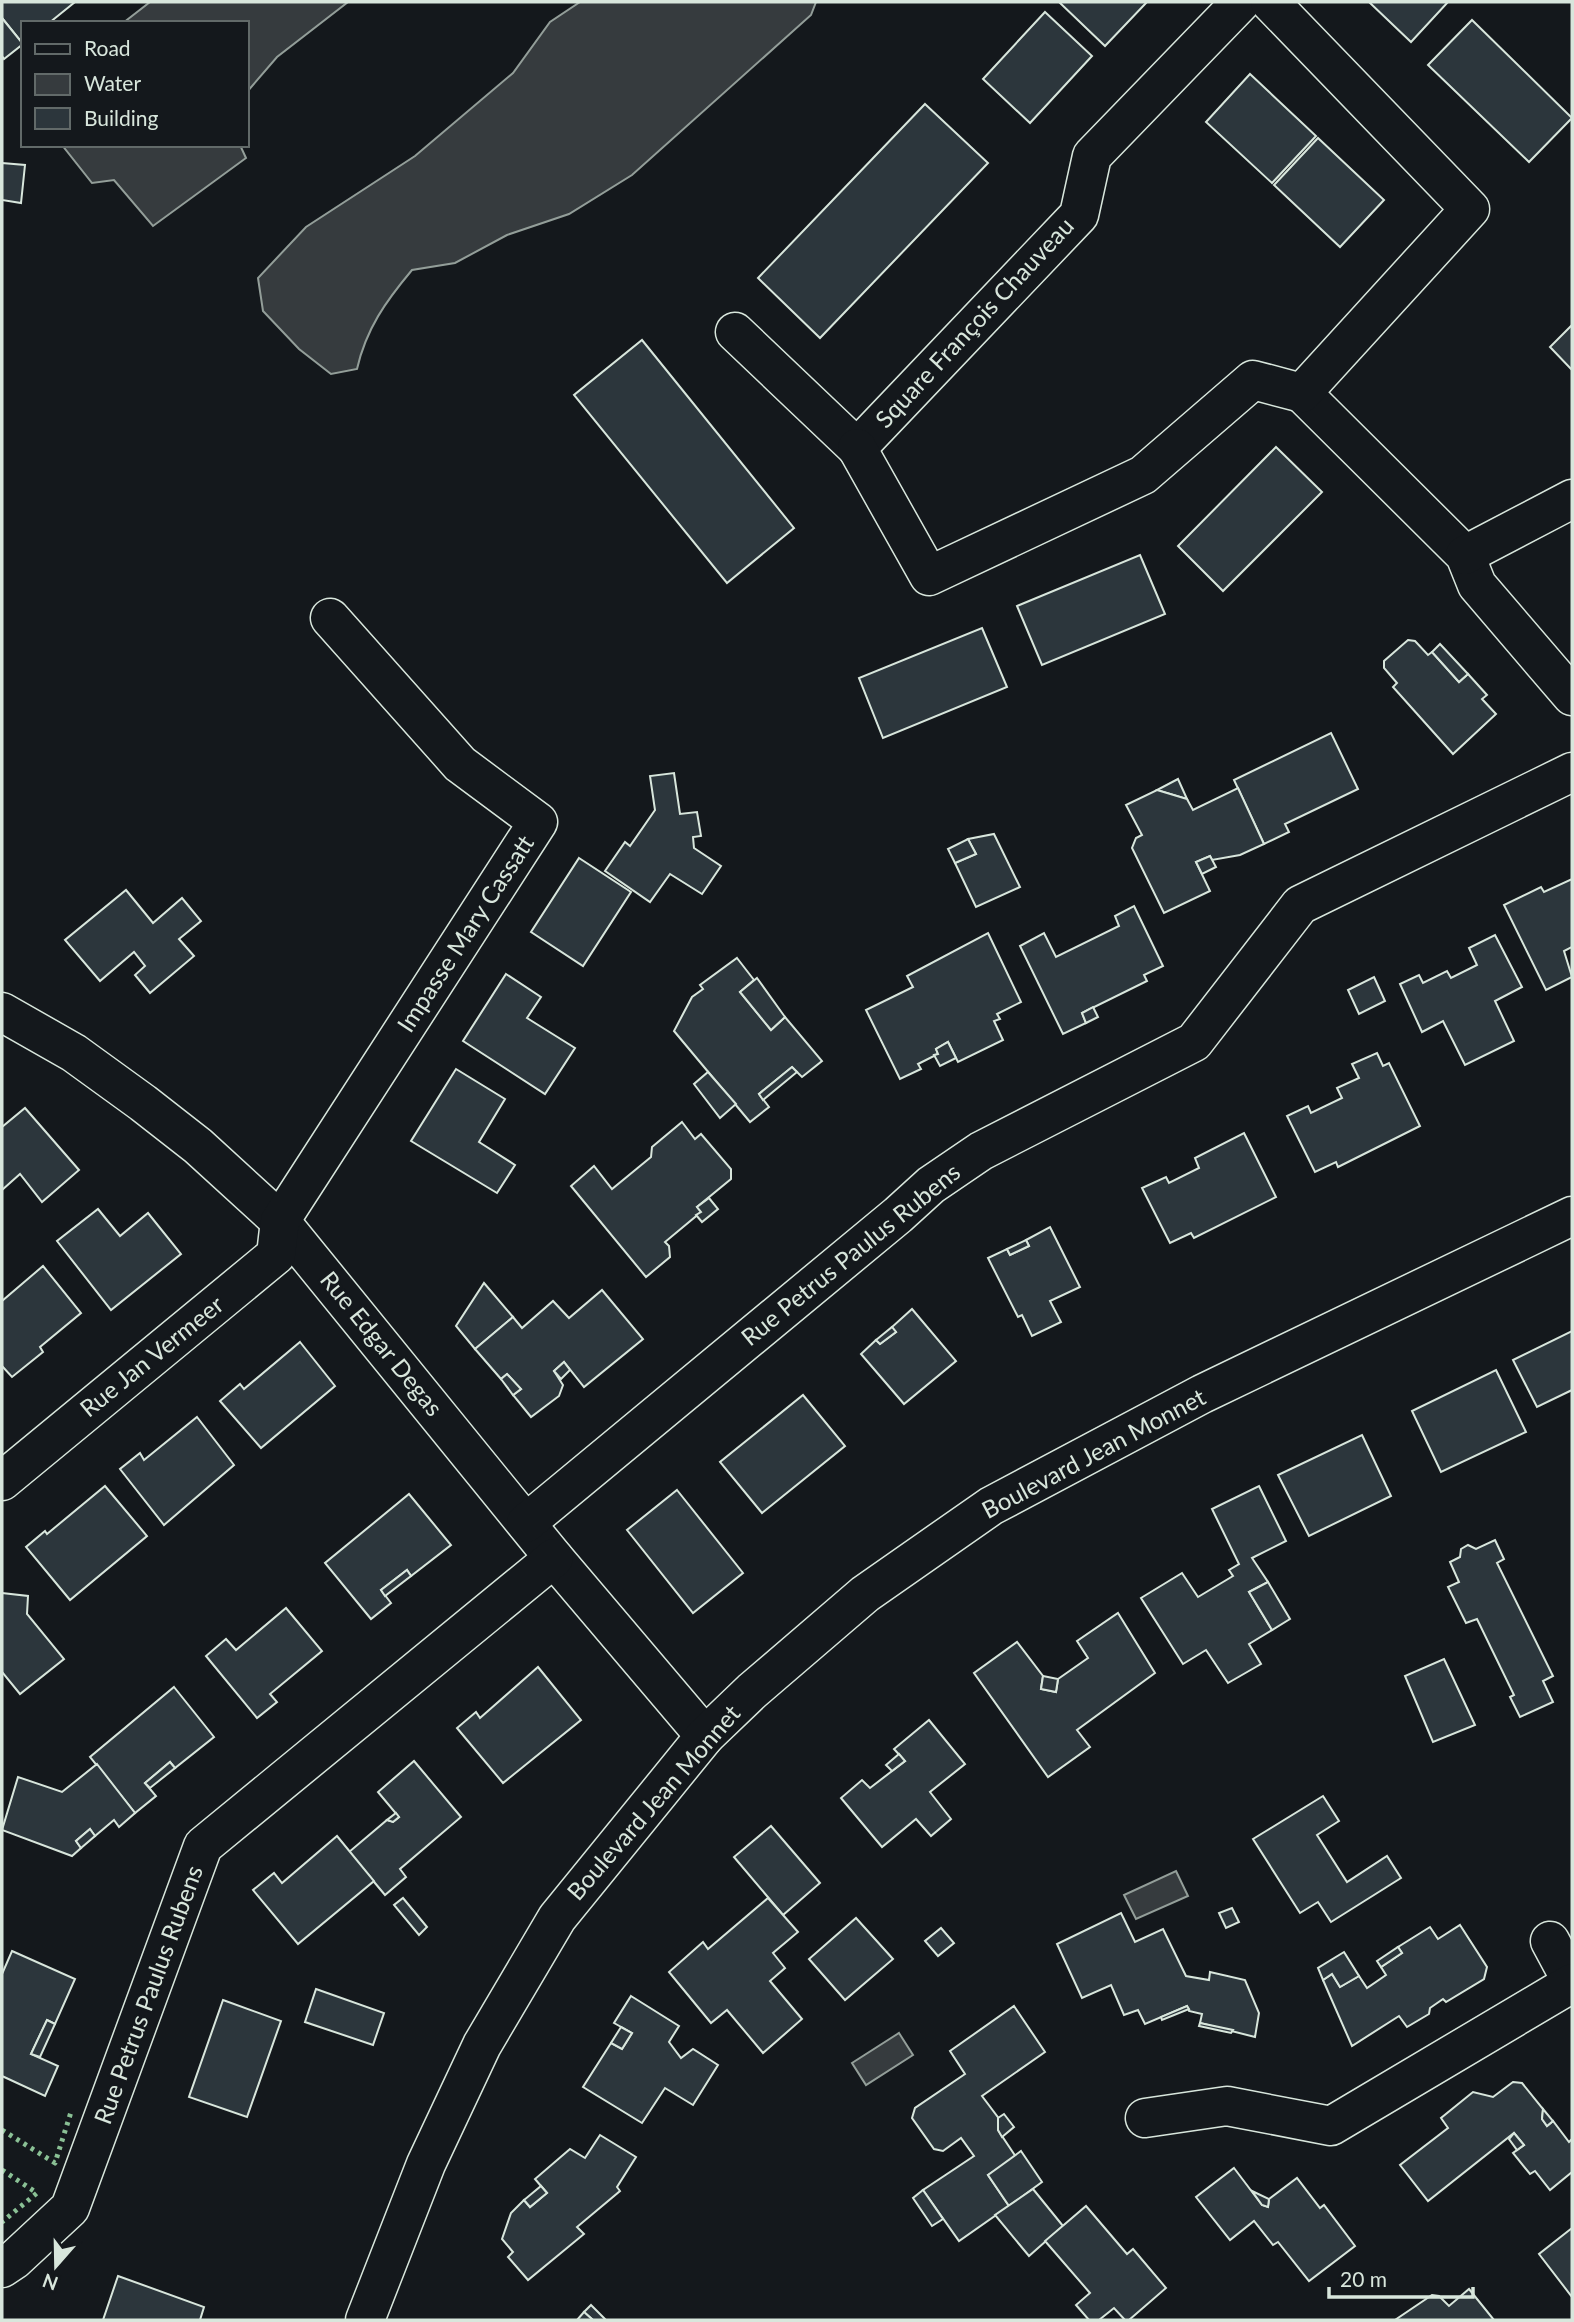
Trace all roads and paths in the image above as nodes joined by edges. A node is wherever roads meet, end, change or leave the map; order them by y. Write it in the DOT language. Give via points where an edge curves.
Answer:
graph roads {
  1 [pos="1241,2"];
  2 [pos="1270,2"];
  3 [pos="735,332"];
  4 [pos="1302,393"];
  5 [pos="856,449"];
  6 [pos="1572,499"];
  7 [pos="1465,555"];
  8 [pos="330,618"];
  9 [pos="1572,696"];
  10 [pos="1572,772"];
  11 [pos="2,1012"];
  12 [pos="1572,1216"];
  13 [pos="280,1221"];
  14 [pos="2,1481"];
  15 [pos="526,1523"];
  16 [pos="554,1558"];
  17 [pos="705,1736"];
  18 [pos="1550,1941"];
  19 [pos="1572,1982"];
  20 [pos="1144,2119"];
  21 [pos="2,2268"];
  22 [pos="365,2320"];
  1 -- 5 [label="street, Square François Chauveau" via="1092,156 1079,215"];
  2 -- 4 [label="street" via="1470,209"];
  3 -- 5 [label="street, Square François Chauveau"];
  4 -- 5 [label="street, Square François Chauveau" via="1253,380 1143,475 929,576"];
  4 -- 7 [label="street, Square François Chauveau"];
  6 -- 7 [label="street"];
  7 -- 9 [label="street" via="1477,585"];
  8 -- 13 [label="street, Impasse Mary Cassatt" via="460,764 538,822"];
  10 -- 15 [label="street, Rue Petrus Paulus Rubens" via="1300,905 1194,1042 981,1151 931,1185"];
  11 -- 13 [label="street, Rue Edgar Degas" via="74,1053 143,1103"];
  12 -- 17 [label="street, Boulevard Jean Monnet" via="1202,1394 991,1506 865,1594"];
  13 -- 14 [label="street, Rue Jan Vermeer" via="276,1255"];
  13 -- 15 [label="street, Rue Edgar Degas"];
  15 -- 16 [label="street, Rue Edgar Degas"];
  16 -- 17 [label="street, Rue Edgar Degas"];
  16 -- 21 [label="street, Rue Petrus Paulus Rubens" via="203,1846 70,2208"];
  17 -- 22 [label="street, Boulevard Jean Monnet" via="557,1918 489,2033 426,2164"];
  18 -- 19 [label="street"];
  19 -- 20 [label="street" via="1331,2126 1227,2106"];
}
